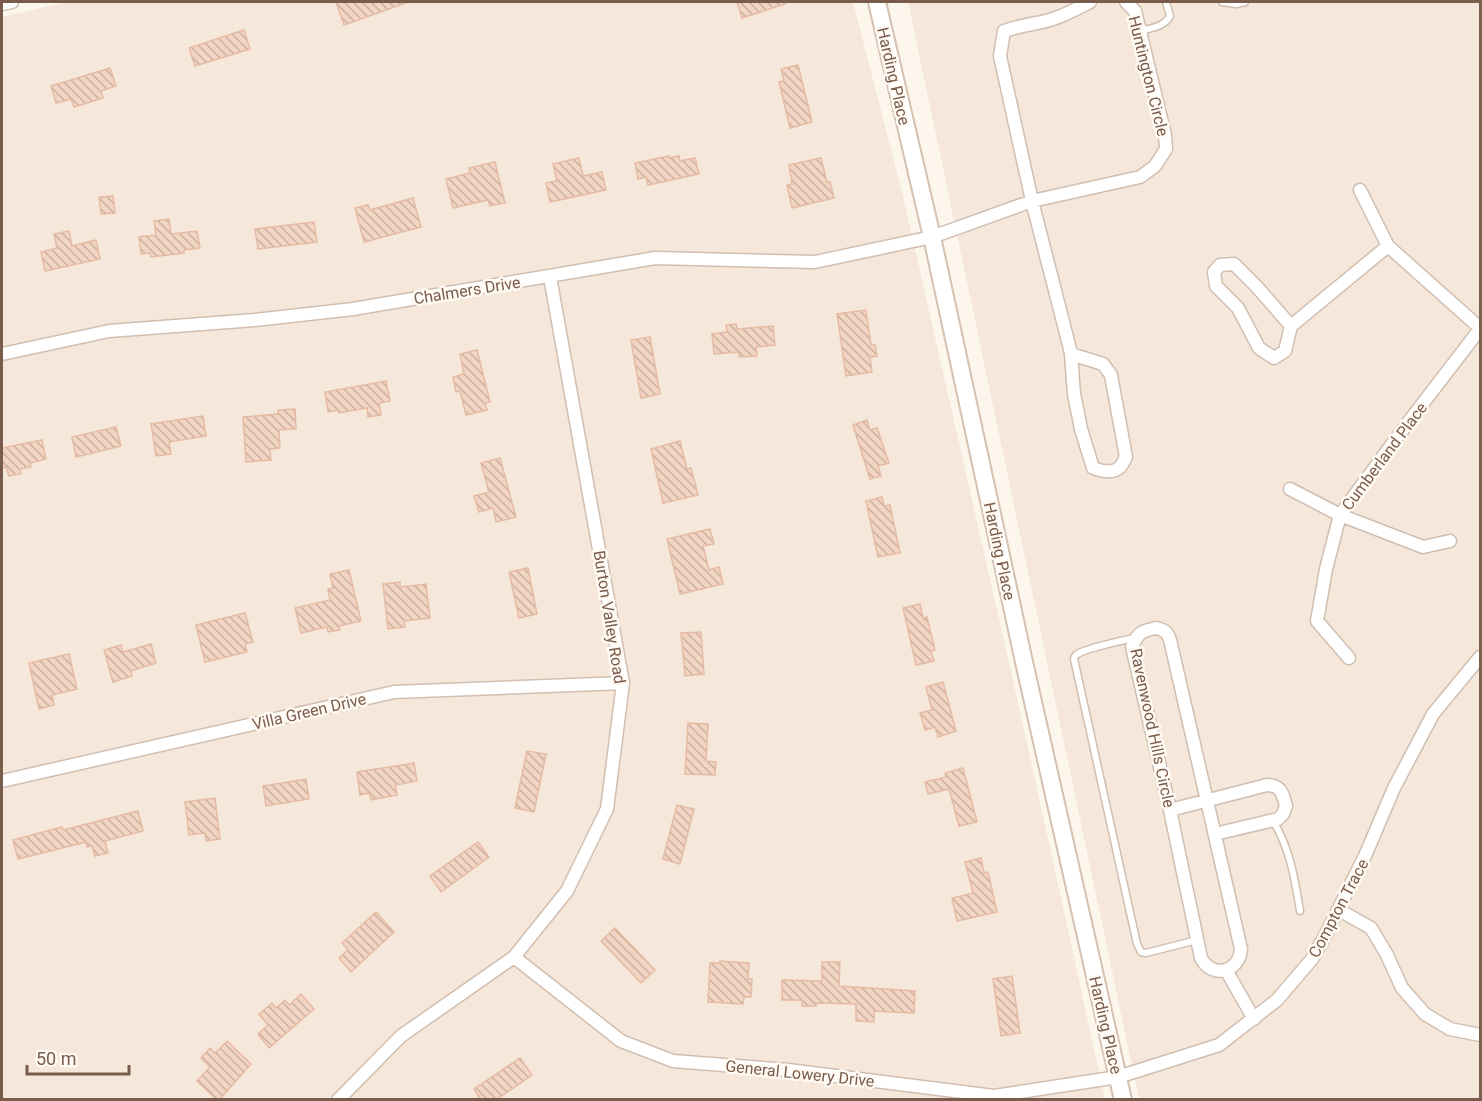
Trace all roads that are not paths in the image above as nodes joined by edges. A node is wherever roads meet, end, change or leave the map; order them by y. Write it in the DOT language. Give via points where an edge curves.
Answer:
graph roads {
  1 [pos="12,2"];
  2 [pos="877,2"];
  3 [pos="1090,2"];
  4 [pos="1126,2"];
  5 [pos="1166,2"];
  6 [pos="1222,2"];
  7 [pos="1245,2"];
  8 [pos="2,4"];
  9 [pos="1140,31"];
  10 [pos="1360,190"];
  11 [pos="1032,201"];
  12 [pos="932,237"];
  13 [pos="1388,246"];
  14 [pos="550,277"];
  15 [pos="1292,326"];
  16 [pos="1480,329"];
  17 [pos="2,354"];
  18 [pos="1071,354"];
  19 [pos="1290,489"];
  20 [pos="1340,515"];
  21 [pos="1450,541"];
  22 [pos="1135,638"];
  23 [pos="1480,657"];
  24 [pos="1349,658"];
  25 [pos="623,683"];
  26 [pos="2,780"];
  27 [pos="1207,800"];
  28 [pos="1170,810"];
  29 [pos="1273,821"];
  30 [pos="1215,834"];
  31 [pos="1339,910"];
  32 [pos="1300,911"];
  33 [pos="1197,940"];
  34 [pos="514,957"];
  35 [pos="1226,970"];
  36 [pos="1254,1019"];
  37 [pos="1480,1035"];
  38 [pos="1118,1077"];
  39 [pos="338,1100"];
  40 [pos="1123,1100"];
  1 -- 8 [label="street"];
  2 -- 12 [label="main road, Harding Place"];
  3 -- 11 [label="street" via="1056,18 1005,31 1000,56"];
  4 -- 9 [label="street, Huntington Circle" via="1135,11"];
  5 -- 9 [label="lane" via="1168,20"];
  6 -- 7 [label="lane"];
  9 -- 11 [label="street, Huntington Circle" via="1166,149 1155,166 1140,177"];
  10 -- 13 [label="street"];
  11 -- 12 [label="street, Huntington Circle"];
  11 -- 18 [label="street"];
  12 -- 14 [label="street, Chalmers Drive" via="815,262 655,258"];
  12 -- 38 [label="main road, Harding Place"];
  13 -- 15 [label="street"];
  13 -- 16 [label="street"];
  14 -- 17 [label="street, Chalmers Drive" via="353,309 109,331"];
  14 -- 25 [label="street, Burton Valley Road"];
  15 -- 15 [label="street" via="1234,264 1220,265 1214,272 1216,286 1238,308 1262,351 1274,358 1285,351"];
  16 -- 20 [label="street, Cumberland Place"];
  18 -- 18 [label="street" via="1074,393 1093,468 1113,471 1121,467 1126,457 1111,375 1103,364"];
  19 -- 20 [label="street"];
  20 -- 21 [label="street" via="1423,547"];
  20 -- 24 [label="street, Cumberland Place" via="1317,621"];
  22 -- 27 [label="street, Ravenwood Hills Circle" via="1144,630 1156,628 1169,635"];
  22 -- 28 [label="street, Ravenwood Hills Circle" via="1132,647"];
  22 -- 33 [label="lane" via="1080,653 1074,659 1137,944 1141,952 1146,952"];
  23 -- 31 [label="street, Compton Trace" via="1433,714 1394,788"];
  25 -- 26 [label="street, Villa Green Drive" via="394,692"];
  25 -- 34 [label="street, Burton Valley Road" via="607,809 567,891"];
  27 -- 28 [label="street"];
  27 -- 29 [label="street" via="1274,785 1280,789 1286,806"];
  27 -- 30 [label="street, Ravenwood Hills Circle"];
  28 -- 33 [label="street, Ravenwood Hills Circle"];
  29 -- 30 [label="street"];
  29 -- 32 [label="lane" via="1288,854"];
  30 -- 35 [label="street, Ravenwood Hills Circle" via="1241,949 1237,962"];
  31 -- 36 [label="street, Compton Trace" via="1312,959 1277,1000"];
  31 -- 37 [label="street" via="1371,928 1402,988 1425,1014 1450,1029"];
  33 -- 35 [label="street, Ravenwood Hills Circle" via="1204,964 1218,971"];
  34 -- 38 [label="street, General Lowery Drive" via="621,1041 673,1061 788,1070 994,1096"];
  34 -- 39 [label="street, Burton Valley Road" via="401,1036"];
  35 -- 36 [label="street"];
  36 -- 38 [label="street, Compton Trace" via="1219,1045"];
  38 -- 40 [label="main road, Harding Place"];
}
